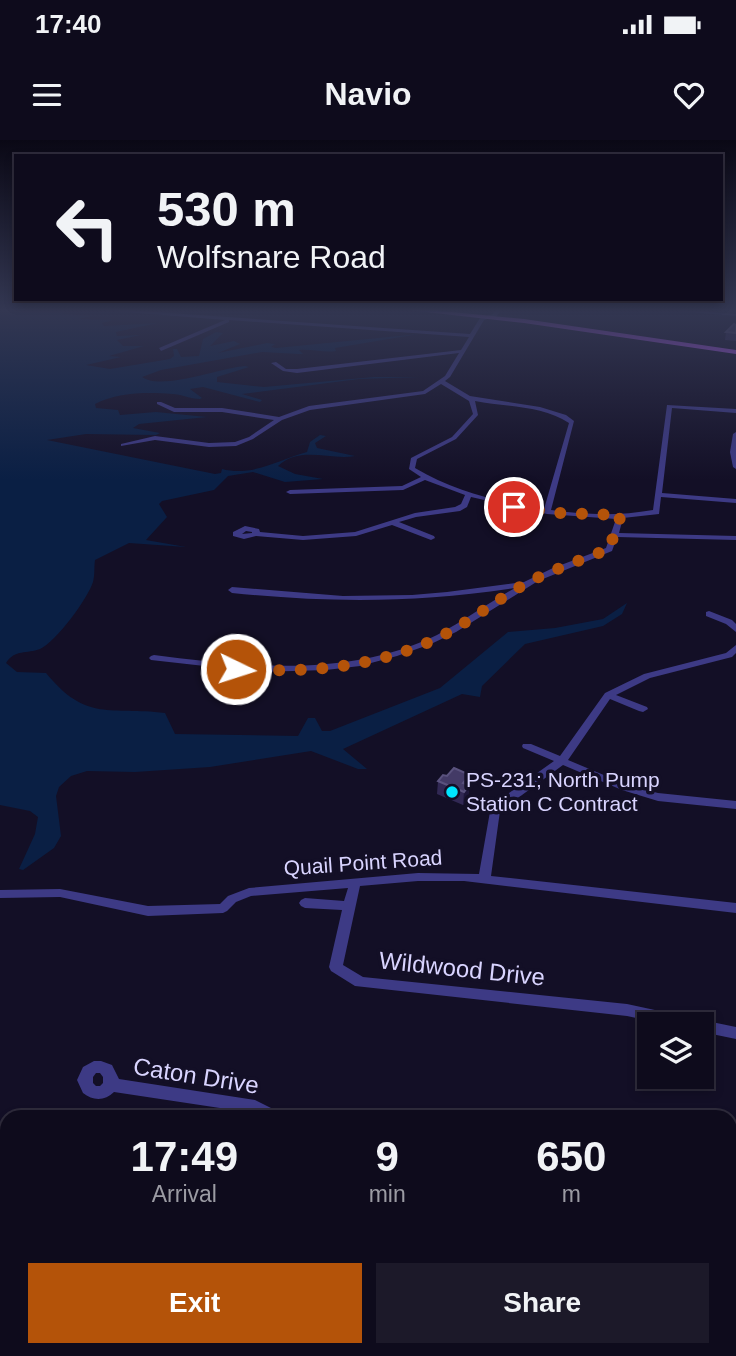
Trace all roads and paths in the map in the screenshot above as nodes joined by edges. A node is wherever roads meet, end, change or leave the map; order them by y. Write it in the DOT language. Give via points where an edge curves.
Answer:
graph roads {
  1 [pos="280,367"];
  2 [pos="332,367"];
  3 [pos="452,367"];
  4 [pos="442,382"];
  5 [pos="468,397"];
  6 [pos="159,403"];
  7 [pos="506,406"];
  8 [pos="736,411"];
  9 [pos="476,414"];
  10 [pos="280,419"];
  11 [pos="736,434"];
  12 [pos="123,445"];
  13 [pos="736,467"];
  14 [pos="426,477"];
  15 [pos="289,492"];
  16 [pos="469,493"];
  17 [pos="659,495"];
  18 [pos="736,501"];
  19 [pos="547,512"];
  20 [pos="621,515"];
  21 [pos="394,523"];
  22 [pos="256,534"];
  23 [pos="616,535"];
  24 [pos="736,537"];
  25 [pos="431,538"];
  26 [pos="528,583"];
  27 [pos="232,590"];
  28 [pos="709,614"];
  29 [pos="736,629"];
  30 [pos="734,654"];
  31 [pos="154,657"];
  32 [pos="608,695"];
  33 [pos="643,709"];
  34 [pos="527,746"];
  35 [pos="562,761"];
  36 [pos="736,805"];
  37 [pos="484,879"];
  38 [pos="355,882"];
  39 [pos="0,894"];
  40 [pos="305,903"];
  41 [pos="349,906"];
  42 [pos="736,908"];
  43 [pos="637,1012"];
  44 [pos="714,1028"];
  45 [pos="736,1032"];
  46 [pos="112,1085"];
  47 [pos="261,1110"];
  1 -- 2 [label="street" via="297,371"];
  3 -- 4 [label="street"];
  4 -- 5 [label="street"];
  4 -- 10 [label="street" via="425,391 329,404"];
  5 -- 7 [label="street"];
  5 -- 9 [label="street"];
  6 -- 10 [label="street" via="179,410 222,410"];
  7 -- 9 [label="street"];
  7 -- 19 [label="street" via="553,412 572,422"];
  8 -- 17 [label="street" via="671,405"];
  9 -- 14 [label="street" via="454,438 411,460 412,469"];
  10 -- 12 [label="street" via="236,444 155,438"];
  11 -- 13 [label="street"];
  14 -- 15 [label="street" via="403,488"];
  14 -- 16 [label="street"];
  16 -- 19 [label="street"];
  16 -- 21 [label="street" via="457,509"];
  17 -- 18 [label="street"];
  17 -- 20 [label="street" via="656,512"];
  19 -- 20 [label="street"];
  20 -- 23 [label="street"];
  21 -- 22 [label="street" via="335,537"];
  21 -- 25 [label="street"];
  23 -- 24 [label="street"];
  23 -- 26 [label="street" via="609,549"];
  26 -- 27 [label="street" via="394,601 304,599"];
  26 -- 31 [label="street" via="430,642 370,662 278,672"];
  28 -- 29 [label="street"];
  30 -- 32 [label="street" via="647,676"];
  32 -- 33 [label="street"];
  32 -- 35 [label="street"];
  34 -- 35 [label="street"];
  35 -- 36 [label="street" via="658,797"];
  35 -- 37 [label="street" via="495,809"];
  37 -- 38 [label="street, Quail Point Road" via="441,876"];
  37 -- 42 [label="street, Quail Point Road"];
  38 -- 39 [label="street, Quail Point Road" via="249,892 223,908 185,911 133,910 60,893"];
  38 -- 41 [label="street"];
  40 -- 41 [label="street"];
  41 -- 43 [label="street, Wildwood Drive" via="336,967 360,982"];
  44 -- 45 [label="street"];
  46 -- 47 [label="street, Caton Drive"];
}
